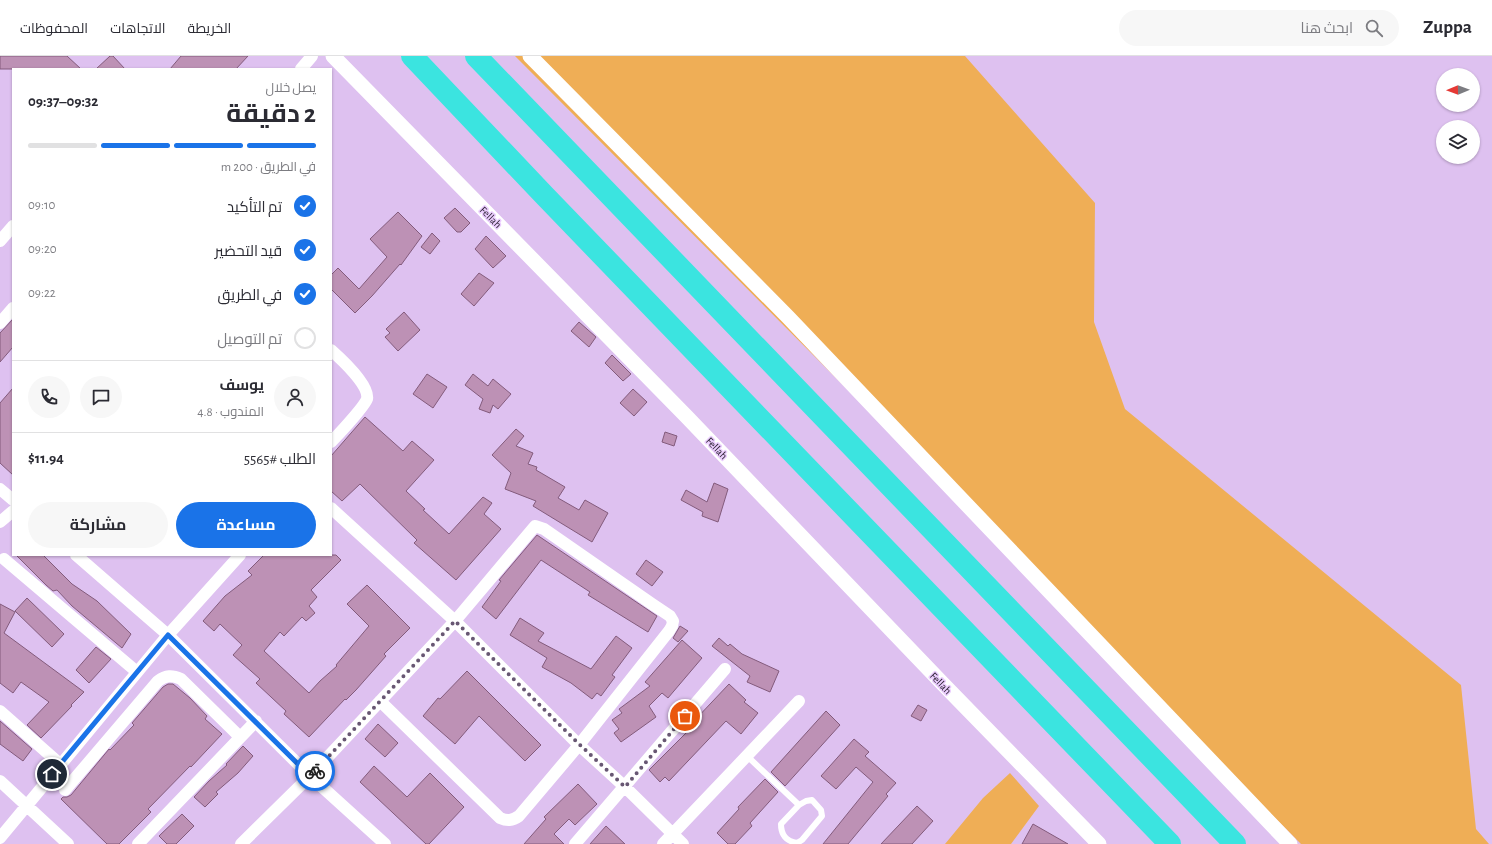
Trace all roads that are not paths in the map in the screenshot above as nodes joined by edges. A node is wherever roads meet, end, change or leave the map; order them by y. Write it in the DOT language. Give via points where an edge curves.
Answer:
graph roads {
  1 [pos="312,56"];
  2 [pos="333,56"];
  3 [pos="412,56"];
  4 [pos="476,56"];
  5 [pos="530,56"];
  6 [pos="302,68"];
  7 [pos="12,227"];
  8 [pos="0,241"];
  9 [pos="12,309"];
  10 [pos="0,323"];
  11 [pos="332,351"];
  12 [pos="332,441"];
  13 [pos="0,489"];
  14 [pos="12,499"];
  15 [pos="332,509"];
  16 [pos="12,512"];
  17 [pos="0,522"];
  18 [pos="77,556"];
  19 [pos="236,557"];
  20 [pos="4,559"];
  21 [pos="455,621"];
  22 [pos="168,635"];
  23 [pos="726,669"];
  24 [pos="136,672"];
  25 [pos="380,701"];
  26 [pos="799,702"];
  27 [pos="0,711"];
  28 [pos="256,721"];
  29 [pos="240,737"];
  30 [pos="579,744"];
  31 [pos="747,756"];
  32 [pos="60,764"];
  33 [pos="310,776"];
  34 [pos="0,781"];
  35 [pos="625,787"];
  36 [pos="65,790"];
  37 [pos="26,805"];
  38 [pos="799,805"];
  39 [pos="673,833"];
  40 [pos="0,838"];
  41 [pos="68,844"];
  42 [pos="138,844"];
  43 [pos="241,844"];
  44 [pos="385,844"];
  45 [pos="575,844"];
  46 [pos="663,844"];
  47 [pos="683,844"];
  48 [pos="1099,844"];
  49 [pos="1170,844"];
  50 [pos="1234,844"];
  51 [pos="1290,844"];
  1 -- 6 [label="street"];
  2 -- 48 [label="street, Fellah" via="688,417"];
  3 -- 49 [label="highway"];
  4 -- 50 [label="highway"];
  5 -- 51 [label="street" via="788,317"];
  7 -- 8 [label="street"];
  9 -- 10 [label="street"];
  11 -- 12 [label="street" via="362,382 366,399"];
  13 -- 14 [label="street"];
  15 -- 21 [label="street"];
  16 -- 17 [label="street"];
  18 -- 22 [label="street"];
  19 -- 22 [label="street"];
  20 -- 24 [label="street"];
  21 -- 25 [label="street"];
  21 -- 30 [label="street"];
  21 -- 30 [label="street" via="536,526 544,528 670,616 673,623 669,631"];
  22 -- 24 [label="street"];
  22 -- 28 [label="street"];
  23 -- 35 [label="street"];
  24 -- 32 [label="street"];
  25 -- 30 [label="street" via="504,820 519,816"];
  25 -- 33 [label="street"];
  26 -- 31 [label="street"];
  27 -- 32 [label="street"];
  28 -- 29 [label="street"];
  28 -- 33 [label="street"];
  29 -- 36 [label="street" via="181,679 166,676 158,681"];
  29 -- 42 [label="street"];
  30 -- 35 [label="street"];
  31 -- 38 [label="lane"];
  31 -- 39 [label="street"];
  32 -- 37 [label="street"];
  33 -- 43 [label="street"];
  33 -- 44 [label="street"];
  34 -- 37 [label="street"];
  35 -- 39 [label="street"];
  35 -- 45 [label="street"];
  37 -- 40 [label="street"];
  37 -- 41 [label="street"];
  38 -- 38 [label="lane" via="781,824 784,836 797,843 822,816 821,810 812,800"];
  39 -- 46 [label="street"];
  39 -- 47 [label="street"];
}
